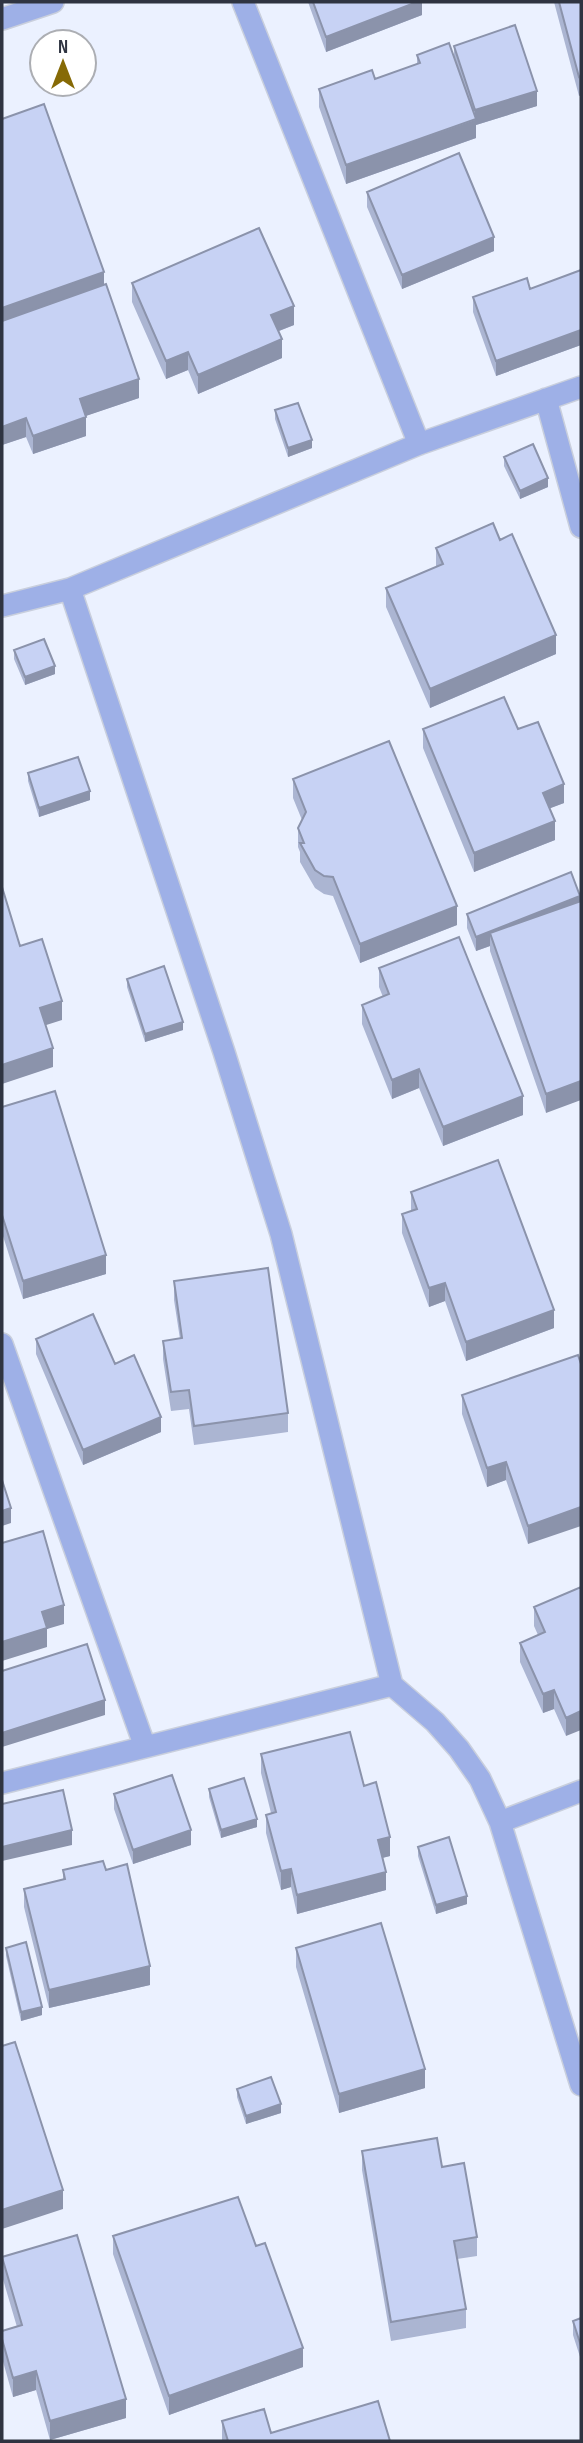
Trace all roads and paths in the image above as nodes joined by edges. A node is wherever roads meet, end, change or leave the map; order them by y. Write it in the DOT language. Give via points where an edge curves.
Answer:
graph roads {
  1 [pos="53,2"];
  2 [pos="243,2"];
  3 [pos="2,19"];
  4 [pos="581,387"];
  5 [pos="546,400"];
  6 [pos="419,444"];
  7 [pos="581,527"];
  8 [pos="70,589"];
  9 [pos="2,606"];
  10 [pos="2,1344"];
  11 [pos="393,1685"];
  12 [pos="145,1747"];
  13 [pos="2,1783"];
  14 [pos="581,1791"];
  15 [pos="500,1822"];
  16 [pos="581,2085"];
  1 -- 3 [label="street"];
  2 -- 6 [label="street"];
  4 -- 5 [label="street"];
  5 -- 6 [label="street"];
  5 -- 7 [label="street"];
  6 -- 8 [label="street"];
  8 -- 9 [label="street"];
  8 -- 11 [label="street" via="281,1234"];
  10 -- 12 [label="street"];
  11 -- 12 [label="street"];
  11 -- 15 [label="street" via="460,1749"];
  12 -- 13 [label="street"];
  14 -- 15 [label="street"];
  15 -- 16 [label="street"];
}
